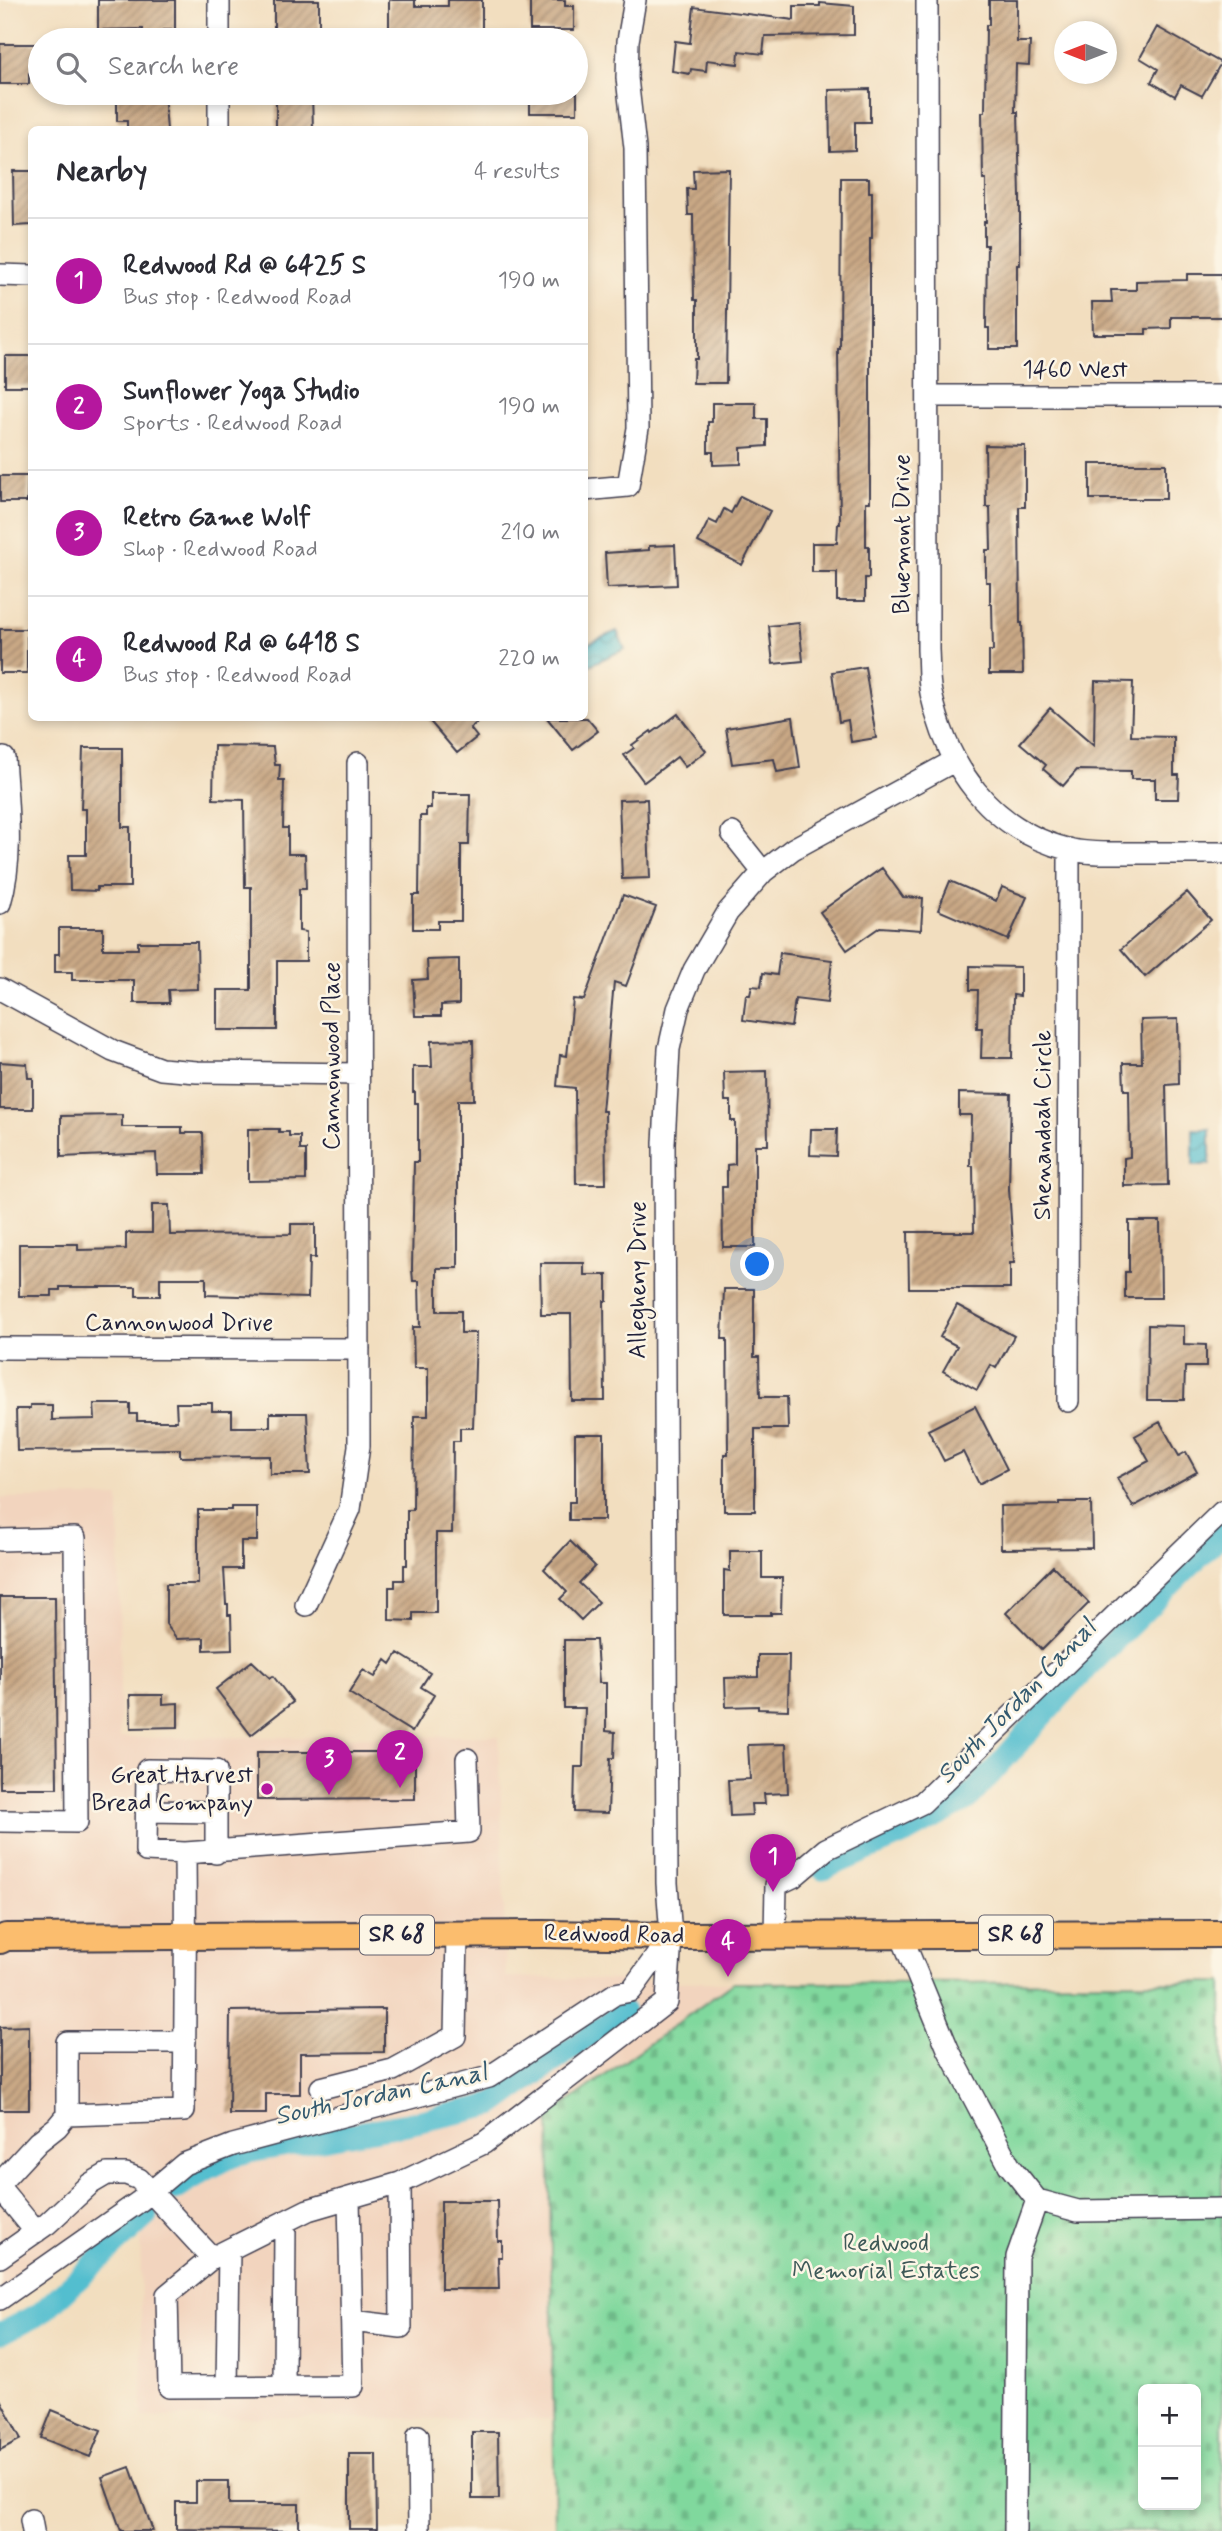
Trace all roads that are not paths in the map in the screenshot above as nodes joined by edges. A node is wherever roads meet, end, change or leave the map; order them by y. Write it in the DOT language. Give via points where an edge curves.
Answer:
graph roads {
  1 [pos="219,0"];
  2 [pos="635,0"];
  3 [pos="927,0"];
  4 [pos="219,28"];
  5 [pos="219,105"];
  6 [pos="219,126"];
  7 [pos="0,275"];
  8 [pos="28,276"];
  9 [pos="929,396"];
  10 [pos="1222,396"];
  11 [pos="588,490"];
  12 [pos="4,758"];
  13 [pos="954,761"];
  14 [pos="358,763"];
  15 [pos="732,833"];
  16 [pos="1069,849"];
  17 [pos="1222,853"];
  18 [pos="763,872"];
  19 [pos="0,903"];
  20 [pos="0,989"];
  21 [pos="358,1074"];
  22 [pos="0,1348"];
  23 [pos="359,1349"];
  24 [pos="1068,1401"];
  25 [pos="1222,1512"];
  26 [pos="0,1540"];
  27 [pos="306,1605"];
  28 [pos="467,1759"];
  29 [pos="146,1811"];
  30 [pos="216,1812"];
  31 [pos="0,1821"];
  32 [pos="185,1853"];
  33 [pos="216,1853"];
  34 [pos="1222,1934"];
  35 [pos="457,1935"];
  36 [pos="775,1935"];
  37 [pos="901,1935"];
  38 [pos="2,1936"];
  39 [pos="186,1936"];
  40 [pos="671,1936"];
  41 [pos="185,2042"];
  42 [pos="321,2088"];
  43 [pos="67,2115"];
  44 [pos="0,2183"];
  45 [pos="400,2183"];
  46 [pos="0,2188"];
  47 [pos="152,2190"];
  48 [pos="349,2198"];
  49 [pos="1037,2200"];
  50 [pos="1222,2209"];
  51 [pos="285,2222"];
  52 [pos="36,2232"];
  53 [pos="221,2254"];
  54 [pos="0,2257"];
  55 [pos="0,2299"];
  56 [pos="352,2321"];
  57 [pos="284,2386"];
  58 [pos="227,2387"];
  59 [pos="418,2436"];
  60 [pos="419,2531"];
  61 [pos="1015,2531"];
  1 -- 4 [label="street"];
  2 -- 11 [label="street" via="627,78 636,160 638,428 628,486"];
  3 -- 9 [label="street, Bluemont Drive"];
  5 -- 6 [label="street"];
  7 -- 8 [label="street"];
  9 -- 10 [label="street, 1460 West"];
  9 -- 13 [label="street, Bluemont Drive" via="930,690"];
  12 -- 19 [label="street" via="9,841"];
  13 -- 16 [label="street, Bluemont Drive" via="973,790 1016,828"];
  13 -- 18 [label="street, Allegheny Drive" via="793,849"];
  14 -- 21 [label="street, Cannonwood Place"];
  15 -- 18 [label="street"];
  16 -- 17 [label="street, Bluemont Drive"];
  16 -- 24 [label="street, Shenandoah Circle"];
  18 -- 40 [label="street, Allegheny Drive" via="728,912 694,970 678,1009 667,1072 666,1842"];
  20 -- 21 [label="street" via="113,1051 161,1069"];
  21 -- 23 [label="street, Cannonwood Place"];
  22 -- 23 [label="street, Cannonwood Drive"];
  23 -- 27 [label="street, Cannonwood Place" via="355,1489"];
  25 -- 36 [label="street" via="922,1802 826,1849 776,1885"];
  26 -- 31 [label="street" via="75,1538 77,1822"];
  28 -- 33 [label="street" via="470,1832"];
  29 -- 30 [label="street"];
  29 -- 30 [label="street" via="147,1770 216,1771"];
  29 -- 32 [label="street" via="146,1851"];
  30 -- 33 [label="street"];
  32 -- 33 [label="street"];
  32 -- 39 [label="street"];
  34 -- 37 [label="main road, Redwood Road / SR 68"];
  35 -- 39 [label="main road, Redwood Road / SR 68"];
  35 -- 40 [label="main road, Redwood Road / SR 68"];
  35 -- 42 [label="street" via="454,2036 393,2070"];
  36 -- 37 [label="main road, Redwood Road / SR 68"];
  36 -- 40 [label="main road, Redwood Road / SR 68"];
  37 -- 49 [label="street" via="948,2049 1009,2165"];
  38 -- 39 [label="main road, Redwood Road / SR 68"];
  39 -- 41 [label="street"];
  40 -- 45 [label="street, Allegheny Drive" via="667,2002 484,2143"];
  40 -- 47 [label="street" via="631,1991 615,1994 489,2077 233,2144 184,2164"];
  41 -- 43 [label="street" via="184,2111"];
  41 -- 43 [label="street" via="67,2042"];
  43 -- 44 [label="street"];
  45 -- 48 [label="street, Allegheny Drive"];
  45 -- 56 [label="street" via="401,2327"];
  46 -- 52 [label="street"];
  47 -- 52 [label="street" via="126,2174 107,2174"];
  47 -- 53 [label="street"];
  47 -- 55 [label="street"];
  48 -- 51 [label="street, Allegheny Drive"];
  48 -- 56 [label="street"];
  49 -- 50 [label="street" via="1078,2211"];
  49 -- 61 [label="street" via="1017,2257"];
  51 -- 53 [label="street, Allegheny Drive"];
  51 -- 57 [label="street"];
  52 -- 54 [label="street"];
  53 -- 58 [label="street"];
  53 -- 58 [label="street, Allegheny Drive" via="167,2295 169,2387"];
  56 -- 57 [label="street" via="353,2386"];
  57 -- 58 [label="street"];
  59 -- 60 [label="street"];
}
